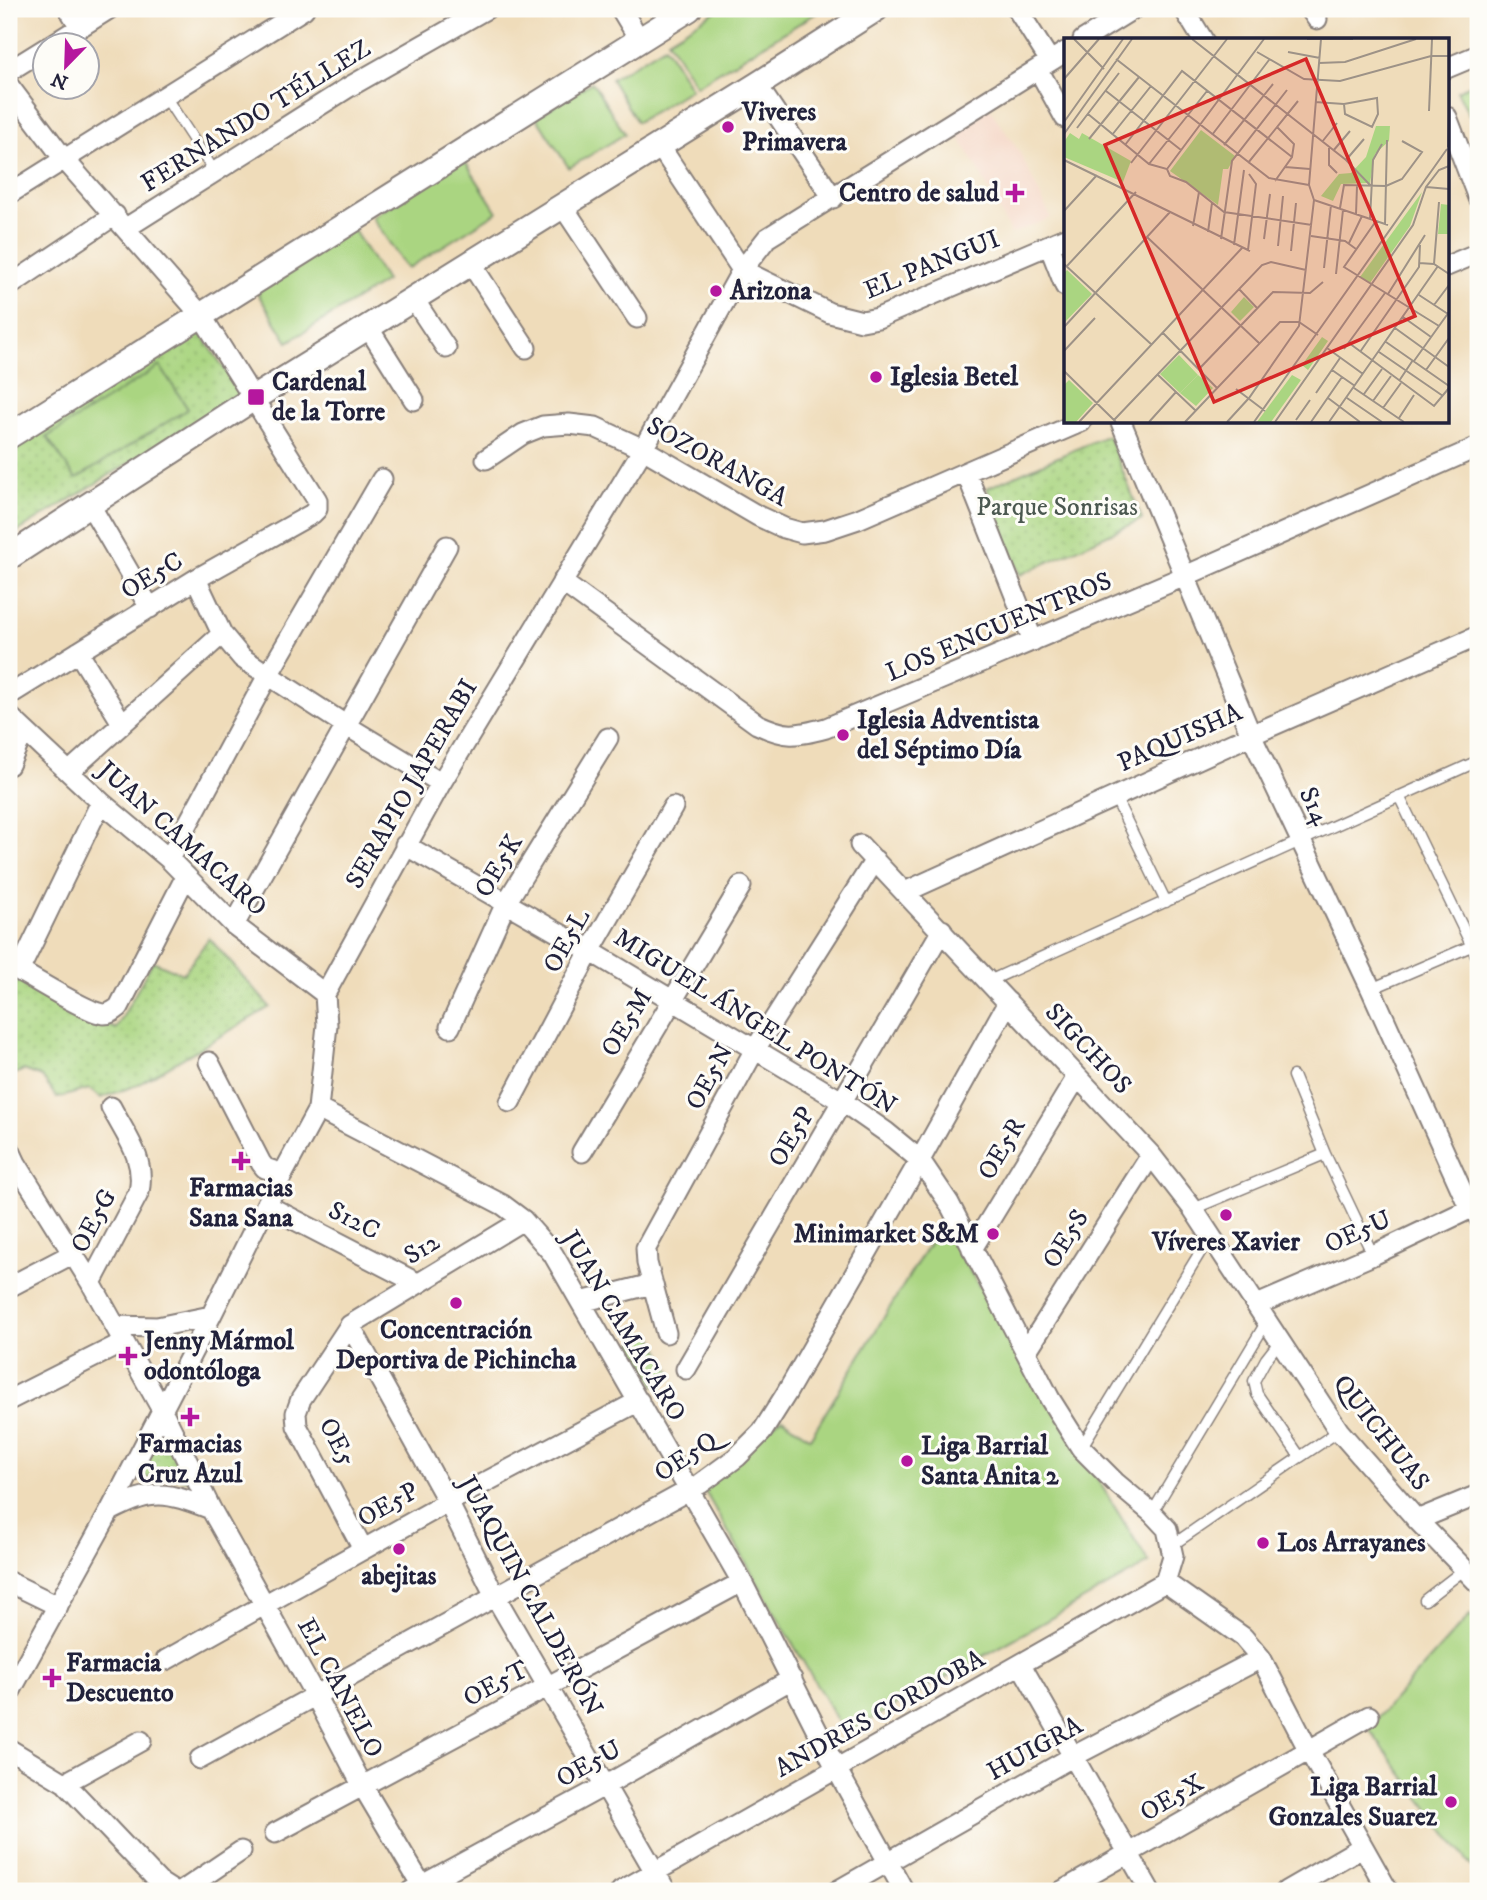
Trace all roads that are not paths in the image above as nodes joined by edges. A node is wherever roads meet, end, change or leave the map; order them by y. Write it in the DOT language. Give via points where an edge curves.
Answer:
graph roads {
  1 [pos="69,9"];
  2 [pos="109,9"];
  3 [pos="304,9"];
  4 [pos="486,9"];
  5 [pos="621,9"];
  6 [pos="688,9"];
  7 [pos="876,9"];
  8 [pos="1017,9"];
  9 [pos="1133,9"];
  10 [pos="1184,9"];
  11 [pos="80,27"];
  12 [pos="72,32"];
  13 [pos="639,38"];
  14 [pos="1086,38"];
  15 [pos="1202,38"];
  16 [pos="1478,55"];
  17 [pos="32,57"];
  18 [pos="1051,60"];
  19 [pos="1448,68"];
  20 [pos="9,71"];
  21 [pos="757,85"];
  22 [pos="9,86"];
  23 [pos="164,95"];
  24 [pos="1064,114"];
  25 [pos="1448,120"];
  26 [pos="659,145"];
  27 [pos="64,159"];
  28 [pos="214,171"];
  29 [pos="9,194"];
  30 [pos="833,198"];
  31 [pos="1478,198"];
  32 [pos="562,205"];
  33 [pos="120,222"];
  34 [pos="1057,242"];
  35 [pos="1478,253"];
  36 [pos="470,262"];
  37 [pos="1448,266"];
  38 [pos="742,270"];
  39 [pos="1064,280"];
  40 [pos="9,286"];
  41 [pos="413,298"];
  42 [pos="201,315"];
  43 [pos="637,318"];
  44 [pos="368,327"];
  45 [pos="446,348"];
  46 [pos="526,348"];
  47 [pos="254,398"];
  48 [pos="414,400"];
  49 [pos="1076,424"];
  50 [pos="1122,424"];
  51 [pos="9,436"];
  52 [pos="1478,447"];
  53 [pos="643,449"];
  54 [pos="486,459"];
  55 [pos="966,472"];
  56 [pos="382,479"];
  57 [pos="90,505"];
  58 [pos="447,546"];
  59 [pos="9,557"];
  60 [pos="1185,576"];
  61 [pos="196,579"];
  62 [pos="562,582"];
  63 [pos="150,608"];
  64 [pos="222,634"];
  65 [pos="1033,641"];
  66 [pos="1476,643"];
  67 [pos="78,652"];
  68 [pos="267,677"];
  69 [pos="9,695"];
  70 [pos="9,716"];
  71 [pos="122,723"];
  72 [pos="347,726"];
  73 [pos="24,731"];
  74 [pos="1251,735"];
  75 [pos="608,738"];
  76 [pos="1478,761"];
  77 [pos="9,765"];
  78 [pos="69,772"];
  79 [pos="441,783"];
  80 [pos="1399,796"];
  81 [pos="1115,797"];
  82 [pos="101,802"];
  83 [pos="673,807"];
  84 [pos="1301,841"];
  85 [pos="405,845"];
  86 [pos="860,845"];
  87 [pos="169,859"];
  88 [pos="875,860"];
  89 [pos="186,876"];
  90 [pos="741,886"];
  91 [pos="905,892"];
  92 [pos="1166,902"];
  93 [pos="506,903"];
  94 [pos="234,925"];
  95 [pos="942,930"];
  96 [pos="1475,944"];
  97 [pos="590,951"];
  98 [pos="1478,959"];
  99 [pos="14,968"];
  100 [pos="989,981"];
  101 [pos="1371,989"];
  102 [pos="325,994"];
  103 [pos="671,1000"];
  104 [pos="1007,1002"];
  105 [pos="450,1027"];
  106 [pos="754,1051"];
  107 [pos="209,1062"];
  108 [pos="1293,1076"];
  109 [pos="1077,1077"];
  110 [pos="510,1102"];
  111 [pos="843,1102"];
  112 [pos="111,1107"];
  113 [pos="318,1109"];
  114 [pos="582,1152"];
  115 [pos="1325,1154"];
  116 [pos="1151,1155"];
  117 [pos="11,1159"];
  118 [pos="920,1160"];
  119 [pos="283,1174"];
  120 [pos="266,1205"];
  121 [pos="1193,1209"];
  122 [pos="1476,1214"];
  123 [pos="523,1220"];
  124 [pos="1210,1235"];
  125 [pos="972,1249"];
  126 [pos="74,1254"];
  127 [pos="1373,1255"];
  128 [pos="91,1283"];
  129 [pos="417,1283"];
  130 [pos="652,1284"];
  131 [pos="9,1287"];
  132 [pos="581,1302"];
  133 [pos="1262,1312"];
  134 [pos="211,1316"];
  135 [pos="350,1325"];
  136 [pos="666,1333"];
  137 [pos="119,1334"];
  138 [pos="1280,1340"];
  139 [pos="1026,1352"];
  140 [pos="686,1368"];
  141 [pos="9,1400"];
  142 [pos="639,1401"];
  143 [pos="162,1410"];
  144 [pos="1339,1432"];
  145 [pos="1082,1448"];
  146 [pos="1300,1457"];
  147 [pos="690,1489"];
  148 [pos="1478,1495"];
  149 [pos="448,1502"];
  150 [pos="211,1509"];
  151 [pos="110,1511"];
  152 [pos="1152,1513"];
  153 [pos="1417,1520"];
  154 [pos="1171,1546"];
  155 [pos="363,1549"];
  156 [pos="1472,1576"];
  157 [pos="1165,1581"];
  158 [pos="9,1582"];
  159 [pos="742,1582"];
  160 [pos="495,1596"];
  161 [pos="1425,1600"];
  162 [pos="264,1604"];
  163 [pos="58,1606"];
  164 [pos="1261,1658"];
  165 [pos="166,1660"];
  166 [pos="1021,1665"];
  167 [pos="792,1679"];
  168 [pos="547,1687"];
  169 [pos="9,1694"];
  170 [pos="315,1695"];
  171 [pos="1368,1716"];
  172 [pos="141,1741"];
  173 [pos="9,1749"];
  174 [pos="1308,1749"];
  175 [pos="1072,1757"];
  176 [pos="200,1759"];
  177 [pos="835,1768"];
  178 [pos="65,1783"];
  179 [pos="362,1785"];
  180 [pos="606,1785"];
  181 [pos="275,1833"];
  182 [pos="1363,1847"];
  183 [pos="241,1851"];
  184 [pos="1129,1854"];
  185 [pos="888,1863"];
  186 [pos="655,1872"];
  187 [pos="419,1889"];
  188 [pos="173,1891"];
  189 [pos="182,1891"];
  190 [pos="621,1891"];
  191 [pos="666,1891"];
  192 [pos="837,1891"];
  193 [pos="904,1891"];
  194 [pos="1062,1891"];
  195 [pos="1150,1891"];
  196 [pos="1286,1891"];
  197 [pos="1388,1891"];
  1 -- 11 [label="street"];
  2 -- 11 [label="street"];
  3 -- 23 [label="street"];
  4 -- 28 [label="street, FERNANDO TÉLLEZ"];
  5 -- 13 [label="street"];
  6 -- 13 [label="street"];
  7 -- 21 [label="street"];
  8 -- 18 [label="street"];
  9 -- 14 [label="street"];
  10 -- 15 [label="street"];
  11 -- 12 [label="street"];
  13 -- 42 [label="street"];
  16 -- 19 [label="street"];
  17 -- 20 [label="street"];
  18 -- 24 [label="street"];
  18 -- 30 [label="street, SERAPIO JAPERABI"];
  21 -- 26 [label="street"];
  21 -- 30 [label="street"];
  22 -- 27 [label="street"];
  23 -- 27 [label="street"];
  23 -- 28 [label="lane"];
  25 -- 31 [label="street"];
  26 -- 32 [label="street"];
  26 -- 38 [label="street"];
  27 -- 29 [label="street"];
  27 -- 33 [label="street"];
  28 -- 33 [label="street, FERNANDO TÉLLEZ"];
  30 -- 38 [label="street, SERAPIO JAPERABI" via="766,238"];
  32 -- 36 [label="street"];
  32 -- 43 [label="street"];
  33 -- 40 [label="street, FERNANDO TÉLLEZ"];
  33 -- 42 [label="street"];
  34 -- 38 [label="street, EL PANGUI" via="862,321 830,313"];
  34 -- 39 [label="street"];
  35 -- 37 [label="street"];
  36 -- 41 [label="street"];
  36 -- 46 [label="street"];
  38 -- 53 [label="street, SERAPIO JAPERABI"];
  41 -- 44 [label="street"];
  41 -- 45 [label="street"];
  42 -- 47 [label="street"];
  42 -- 51 [label="street"];
  44 -- 47 [label="street"];
  44 -- 48 [label="street"];
  47 -- 57 [label="street"];
  47 -- 61 [label="street, OE5C" via="317,500 317,509"];
  49 -- 55 [label="street, SOZORANGA"];
  50 -- 60 [label="street, S14"];
  52 -- 60 [label="street, LOS ENCUENTROS"];
  53 -- 54 [label="street, SOZORANGA" via="594,427 569,424 543,426 523,434"];
  53 -- 55 [label="street, SOZORANGA" via="758,516 802,533 858,519"];
  53 -- 62 [label="street, SERAPIO JAPERABI"];
  55 -- 65 [label="street"];
  56 -- 68 [label="street"];
  57 -- 59 [label="street"];
  57 -- 63 [label="street"];
  58 -- 72 [label="street"];
  60 -- 65 [label="street, LOS ENCUENTROS"];
  60 -- 74 [label="street, S14"];
  61 -- 63 [label="street, OE5C"];
  61 -- 64 [label="street"];
  62 -- 65 [label="street, LOS ENCUENTROS" via="757,723 797,736"];
  62 -- 79 [label="street, SERAPIO JAPERABI"];
  63 -- 67 [label="street, OE5C"];
  64 -- 68 [label="street" via="242,658"];
  64 -- 71 [label="street"];
  66 -- 74 [label="street, PAQUISHA"];
  67 -- 69 [label="street, OE5C"];
  67 -- 71 [label="street"];
  68 -- 72 [label="street"];
  68 -- 87 [label="street"];
  70 -- 73 [label="street, JUAN CAMACARO"];
  71 -- 78 [label="street"];
  72 -- 79 [label="street"];
  72 -- 94 [label="street"];
  73 -- 77 [label="street"];
  73 -- 78 [label="street, JUAN CAMACARO"];
  74 -- 81 [label="street, PAQUISHA"];
  74 -- 84 [label="street, S14"];
  75 -- 93 [label="street, OE5K"];
  76 -- 80 [label="lane"];
  78 -- 82 [label="street, JUAN CAMACARO"];
  79 -- 85 [label="street, SERAPIO JAPERABI"];
  80 -- 84 [label="lane"];
  80 -- 96 [label="lane"];
  81 -- 91 [label="street, PAQUISHA"];
  81 -- 92 [label="lane"];
  82 -- 87 [label="street, JUAN CAMACARO"];
  82 -- 99 [label="street"];
  83 -- 97 [label="street, OE5L"];
  84 -- 92 [label="lane"];
  84 -- 101 [label="street, S14"];
  85 -- 93 [label="street, MIGUEL ÁNGEL PONTÓN"];
  85 -- 102 [label="street, SERAPIO JAPERABI"];
  86 -- 88 [label="street, SIGCHOS"];
  87 -- 89 [label="street, JUAN CAMACARO"];
  88 -- 91 [label="street, SIGCHOS"];
  88 -- 106 [label="street, OE5N"];
  89 -- 94 [label="street, JUAN CAMACARO"];
  89 -- 99 [label="street" via="114,1012 101,1014"];
  90 -- 103 [label="street, OE5M"];
  91 -- 95 [label="street, SIGCHOS"];
  92 -- 100 [label="lane"];
  93 -- 97 [label="street, MIGUEL ÁNGEL PONTÓN"];
  93 -- 105 [label="street, OE5K"];
  94 -- 102 [label="street, JUAN CAMACARO"];
  95 -- 100 [label="street, SIGCHOS"];
  95 -- 111 [label="street, OE5P"];
  96 -- 98 [label="lane"];
  96 -- 101 [label="lane"];
  97 -- 103 [label="street, MIGUEL ÁNGEL PONTÓN"];
  97 -- 110 [label="street, OE5L"];
  100 -- 104 [label="street, SIGCHOS"];
  101 -- 122 [label="street, S14"];
  102 -- 113 [label="street" via="327,1025"];
  103 -- 106 [label="street, MIGUEL ÁNGEL PONTÓN"];
  103 -- 114 [label="street, OE5M"];
  104 -- 109 [label="street, SIGCHOS"];
  104 -- 118 [label="street, OE5Q"];
  106 -- 111 [label="street, MIGUEL ÁNGEL PONTÓN"];
  106 -- 130 [label="street, OE5N" via="646,1248"];
  107 -- 119 [label="street" via="261,1163"];
  108 -- 115 [label="lane"];
  109 -- 116 [label="street, SIGCHOS"];
  109 -- 125 [label="street, OE5R"];
  111 -- 118 [label="street, MIGUEL ÁNGEL PONTÓN"];
  111 -- 140 [label="street, OE5P"];
  112 -- 128 [label="street, OE5G" via="140,1163 142,1178"];
  113 -- 119 [label="street"];
  113 -- 123 [label="street, JUAN CAMACARO" via="503,1205"];
  115 -- 121 [label="lane"];
  115 -- 127 [label="lane"];
  116 -- 121 [label="street, SIGCHOS"];
  116 -- 139 [label="street, OE5S"];
  117 -- 126 [label="street, EL CANELO"];
  118 -- 125 [label="street, MIGUEL ÁNGEL PONTÓN"];
  118 -- 147 [label="street, OE5Q" via="762,1432 729,1464"];
  119 -- 120 [label="street"];
  120 -- 129 [label="street, S12C"];
  120 -- 134 [label="street"];
  121 -- 124 [label="street, SIGCHOS"];
  122 -- 127 [label="street, OE5U"];
  123 -- 129 [label="street, S12"];
  123 -- 132 [label="street, JUAN CAMACARO" via="553,1254"];
  124 -- 133 [label="street, SIGCHOS"];
  124 -- 145 [label="lane"];
  125 -- 139 [label="street, MIGUEL ÁNGEL PONTÓN"];
  126 -- 128 [label="street, EL CANELO"];
  126 -- 131 [label="street"];
  127 -- 133 [label="street, OE5U"];
  128 -- 137 [label="street, EL CANELO"];
  129 -- 135 [label="street, S12"];
  130 -- 132 [label="street"];
  130 -- 136 [label="street, OE5N"];
  132 -- 142 [label="street, JUAN CAMACARO"];
  133 -- 138 [label="street, QUICHUAS"];
  133 -- 152 [label="lane"];
  134 -- 137 [label="street"];
  134 -- 143 [label="street"];
  135 -- 149 [label="street, JUAQUIN CALDERÓN"];
  135 -- 155 [label="street, OE5" via="296,1413 298,1426"];
  137 -- 141 [label="street"];
  137 -- 143 [label="street, EL CANELO"];
  138 -- 144 [label="street, QUICHUAS"];
  138 -- 146 [label="lane" via="1254,1381 1257,1394"];
  139 -- 145 [label="street, MIGUEL ÁNGEL PONTÓN"];
  142 -- 147 [label="street, JUAN CAMACARO"];
  142 -- 149 [label="street, OE5P"];
  143 -- 150 [label="street, EL CANELO"];
  143 -- 151 [label="street"];
  144 -- 146 [label="lane"];
  144 -- 153 [label="street, QUICHUAS"];
  145 -- 152 [label="street, MIGUEL ÁNGEL PONTÓN"];
  146 -- 154 [label="lane"];
  147 -- 159 [label="street, JUAN CAMACARO"];
  147 -- 160 [label="street, OE5Q"];
  148 -- 153 [label="street"];
  149 -- 155 [label="street, OE5P"];
  149 -- 160 [label="street, JUAQUIN CALDERÓN"];
  150 -- 151 [label="street" via="157,1494 137,1497"];
  150 -- 162 [label="street, EL CANELO"];
  151 -- 163 [label="street"];
  152 -- 154 [label="street, MIGUEL ÁNGEL PONTÓN" via="1167,1529"];
  153 -- 156 [label="street, QUICHUAS"];
  154 -- 157 [label="street" via="1173,1556"];
  155 -- 162 [label="street, OE5P"];
  156 -- 161 [label="lane"];
  157 -- 164 [label="street" via="1243,1637"];
  157 -- 166 [label="street, ANDRES CORDOBA"];
  158 -- 163 [label="street"];
  159 -- 167 [label="street, JUAN CAMACARO"];
  159 -- 168 [label="street, OE5T"];
  160 -- 168 [label="street, JUAQUIN CALDERÓN"];
  160 -- 170 [label="street, OE5Q"];
  162 -- 165 [label="street, OE5P"];
  162 -- 170 [label="street, EL CANELO"];
  163 -- 169 [label="street"];
  164 -- 174 [label="street"];
  164 -- 175 [label="street, HUIGRA"];
  166 -- 175 [label="street"];
  166 -- 177 [label="street, ANDRES CORDOBA"];
  167 -- 177 [label="street, JUAN CAMACARO"];
  167 -- 180 [label="street, OE5U"];
  168 -- 179 [label="street, OE5T"];
  168 -- 180 [label="street, JUAQUIN CALDERÓN"];
  170 -- 176 [label="street, OE5Q"];
  170 -- 179 [label="street, EL CANELO"];
  171 -- 174 [label="street, OE5X"];
  172 -- 178 [label="street"];
  173 -- 178 [label="street"];
  174 -- 182 [label="street"];
  174 -- 184 [label="street, OE5X"];
  175 -- 184 [label="street"];
  175 -- 185 [label="street, HUIGRA"];
  177 -- 185 [label="street, JUAN CAMACARO"];
  177 -- 186 [label="street, ANDRES CORDOBA"];
  178 -- 188 [label="street" via="159,1882"];
  179 -- 181 [label="street, OE5T"];
  179 -- 187 [label="street, EL CANELO"];
  180 -- 186 [label="street, JUAQUIN CALDERÓN"];
  180 -- 187 [label="street, OE5U"];
  182 -- 196 [label="street"];
  182 -- 197 [label="street"];
  183 -- 189 [label="street"];
  184 -- 194 [label="street, OE5X"];
  184 -- 195 [label="street"];
  185 -- 192 [label="street, HUIGRA"];
  185 -- 193 [label="street, JUAN CAMACARO"];
  186 -- 190 [label="street, ANDRES CORDOBA"];
  186 -- 191 [label="street, JUAQUIN CALDERÓN"];
}
